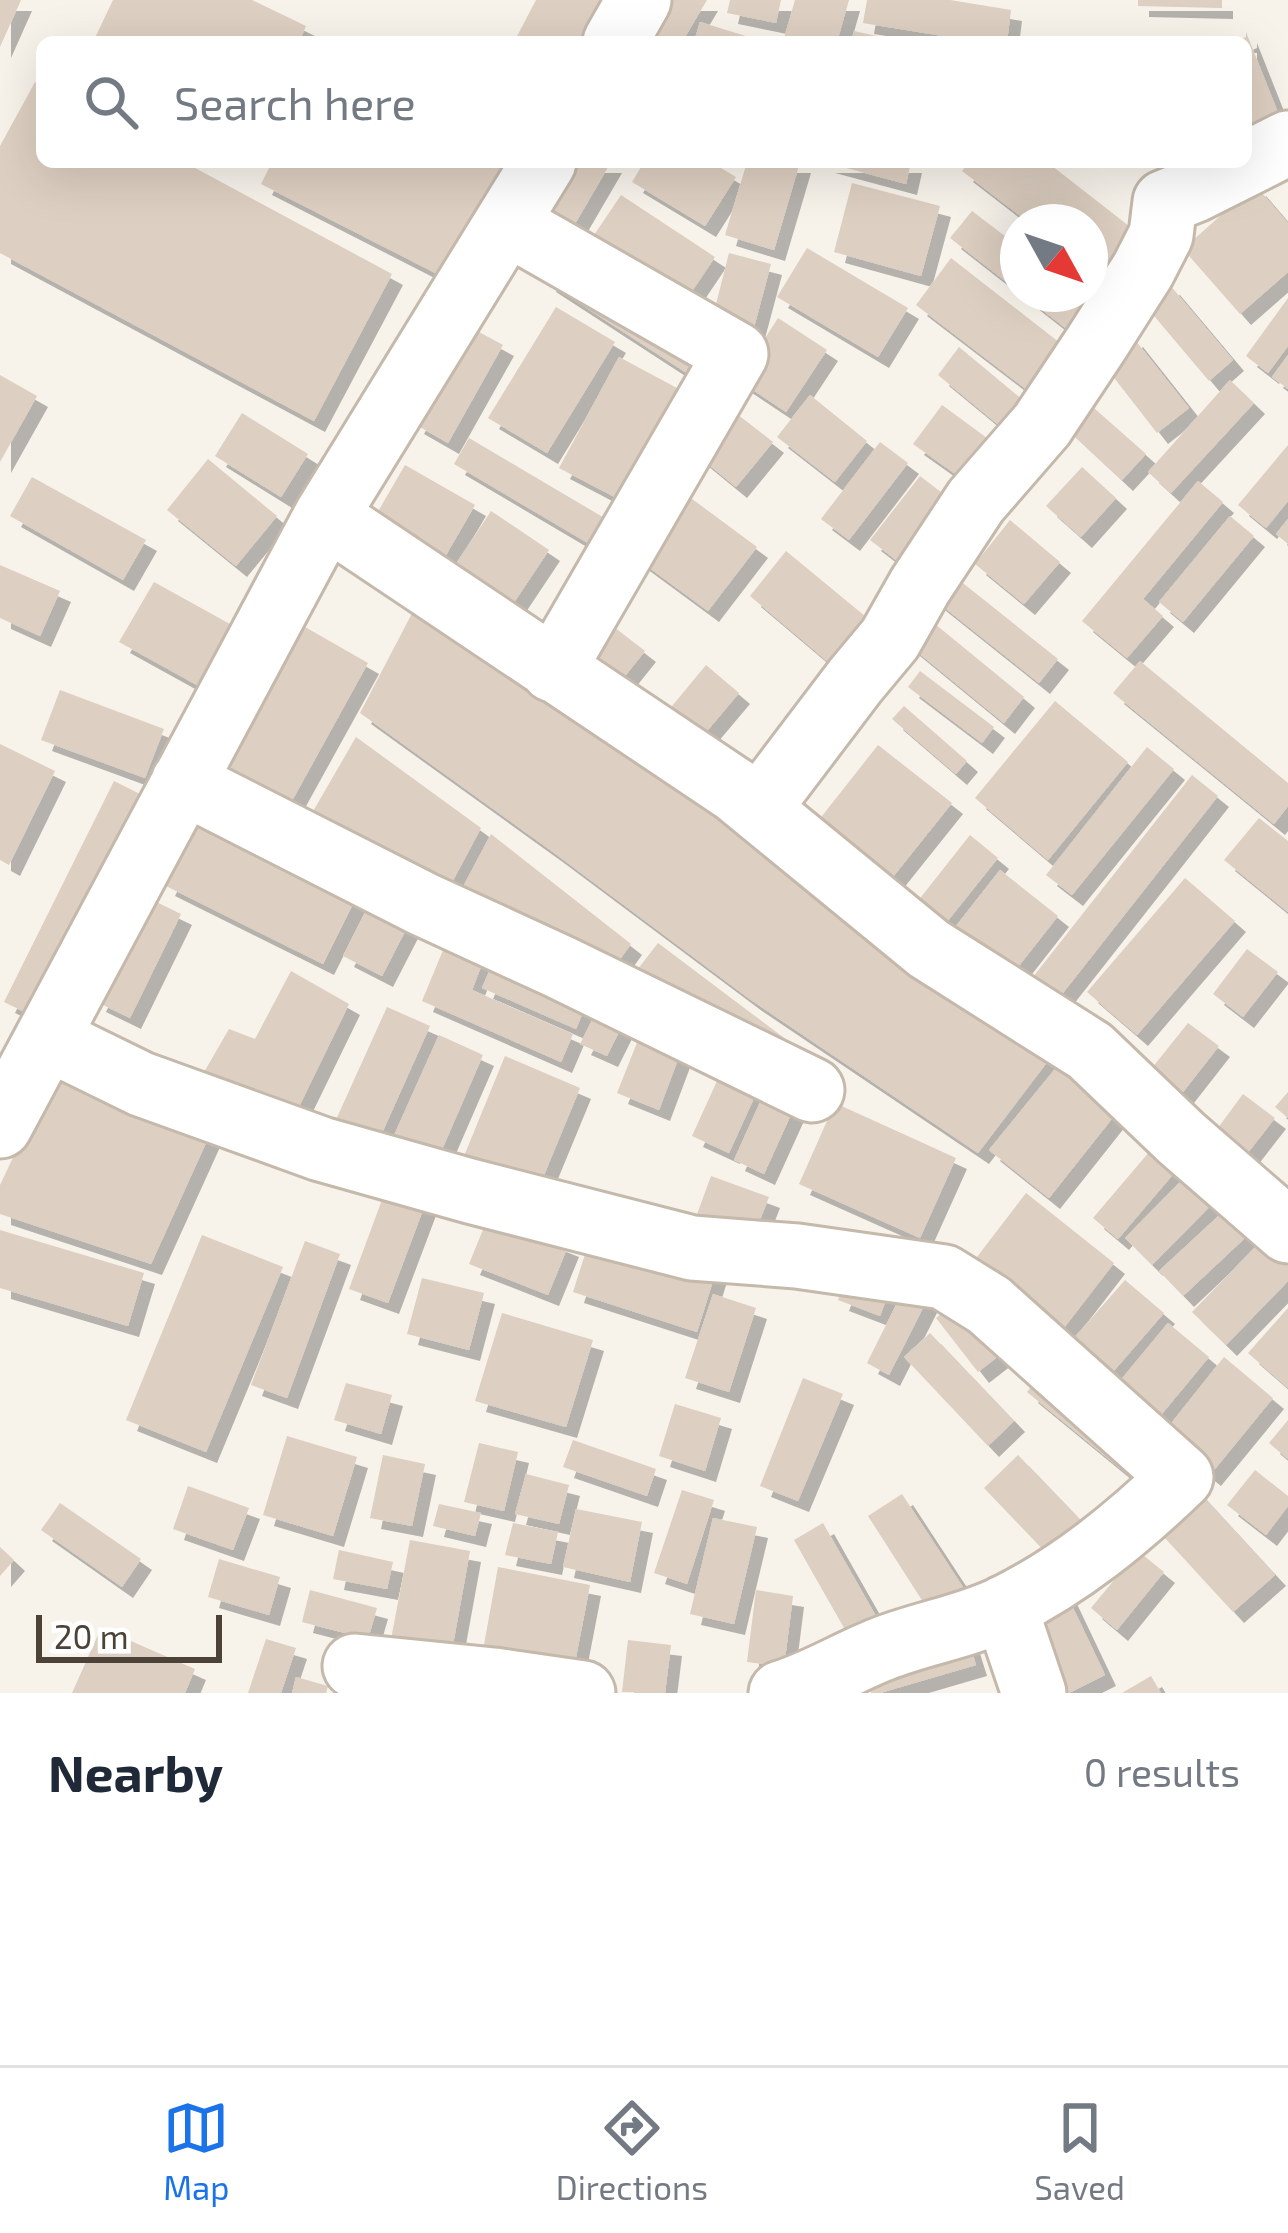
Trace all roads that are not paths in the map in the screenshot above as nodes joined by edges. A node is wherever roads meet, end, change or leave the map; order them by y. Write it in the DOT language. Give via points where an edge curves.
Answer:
graph roads {
  1 [pos="639,0"];
  2 [pos="618,36"];
  3 [pos="1288,143"];
  4 [pos="1252,161"];
  5 [pos="540,168"];
  6 [pos="1239,168"];
  7 [pos="508,223"];
  8 [pos="326,516"];
  9 [pos="553,670"];
  10 [pos="183,782"];
  11 [pos="758,809"];
  12 [pos="19,1074"];
  13 [pos="812,1090"];
  14 [pos="1288,1232"];
  15 [pos="1005,1607"];
  16 [pos="355,1666"];
  17 [pos="494,1686"];
  18 [pos="583,1693"];
  19 [pos="782,1693"];
  20 [pos="1034,1693"];
  1 -- 2 [label="street"];
  3 -- 4 [label="street"];
  5 -- 7 [label="street"];
  6 -- 11 [label="street" via="1165,202 1161,235 1085,361 976,501 890,639"];
  7 -- 8 [label="street"];
  7 -- 9 [label="street" via="736,354"];
  8 -- 9 [label="street"];
  8 -- 10 [label="street"];
  9 -- 11 [label="street"];
  10 -- 12 [label="street"];
  10 -- 13 [label="street"];
  11 -- 14 [label="street" via="929,949 1090,1051"];
  12 -- 15 [label="street" via="141,1084 321,1149 692,1248 944,1277 989,1305 1181,1477 1078,1564"];
  15 -- 19 [label="street"];
  15 -- 20 [label="street"];
  16 -- 17 [label="street"];
  17 -- 18 [label="street"];
}
